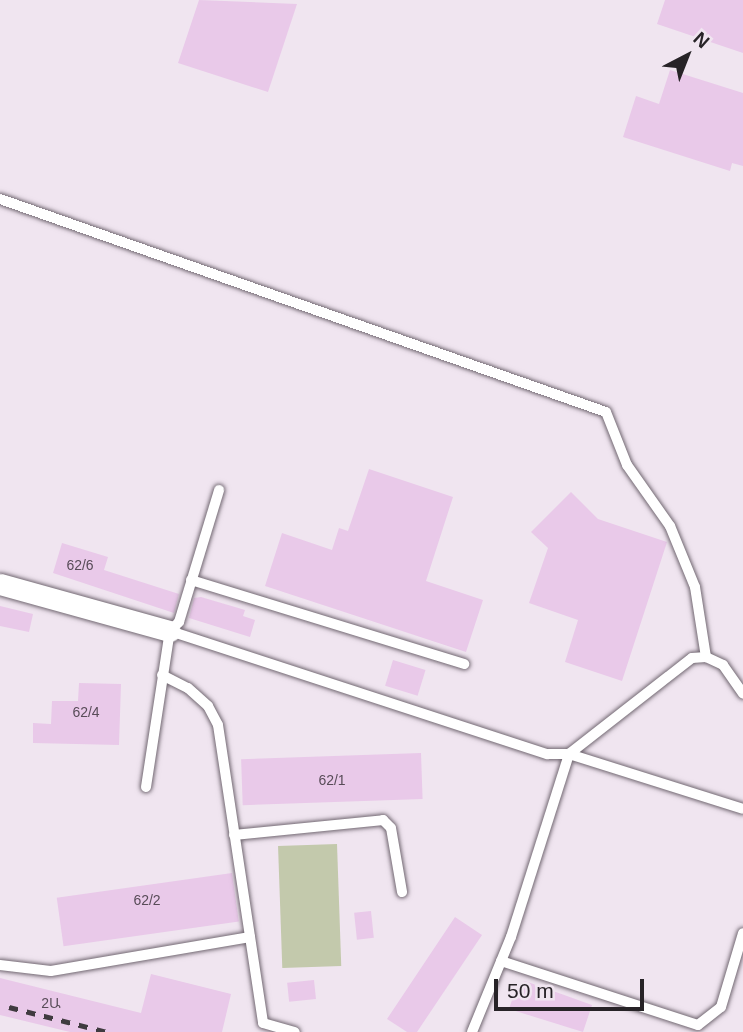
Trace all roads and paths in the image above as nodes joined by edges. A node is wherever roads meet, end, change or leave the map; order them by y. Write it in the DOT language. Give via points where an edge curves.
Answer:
graph roads {
  1 [pos="0,198"];
  2 [pos="219,490"];
  3 [pos="191,580"];
  4 [pos="0,584"];
  5 [pos="170,631"];
  6 [pos="706,657"];
  7 [pos="464,664"];
  8 [pos="162,675"];
  9 [pos="743,694"];
  10 [pos="569,754"];
  11 [pos="146,787"];
  12 [pos="743,810"];
  13 [pos="234,835"];
  14 [pos="401,892"];
  15 [pos="743,933"];
  16 [pos="250,937"];
  17 [pos="501,961"];
  18 [pos="0,965"];
  19 [pos="295,1032"];
  20 [pos="472,1032"];
  1 -- 6 [label="lane" via="606,412 627,465 670,526 695,587"];
  2 -- 3 [label="lane"];
  3 -- 5 [label="lane" via="179,622"];
  3 -- 7 [label="lane"];
  4 -- 5 [label="street"];
  5 -- 8 [label="lane"];
  5 -- 10 [label="lane" via="547,754"];
  6 -- 9 [label="lane" via="723,666"];
  6 -- 10 [label="lane" via="692,658"];
  8 -- 11 [label="lane"];
  8 -- 13 [label="lane" via="188,688 208,706 218,725"];
  10 -- 12 [label="lane"];
  10 -- 17 [label="lane"];
  13 -- 14 [label="lane" via="383,820 391,828"];
  13 -- 16 [label="lane"];
  15 -- 17 [label="lane" via="721,1007 698,1025"];
  16 -- 18 [label="lane" via="51,971"];
  16 -- 19 [label="lane" via="263,1023"];
  17 -- 20 [label="lane"];
}
